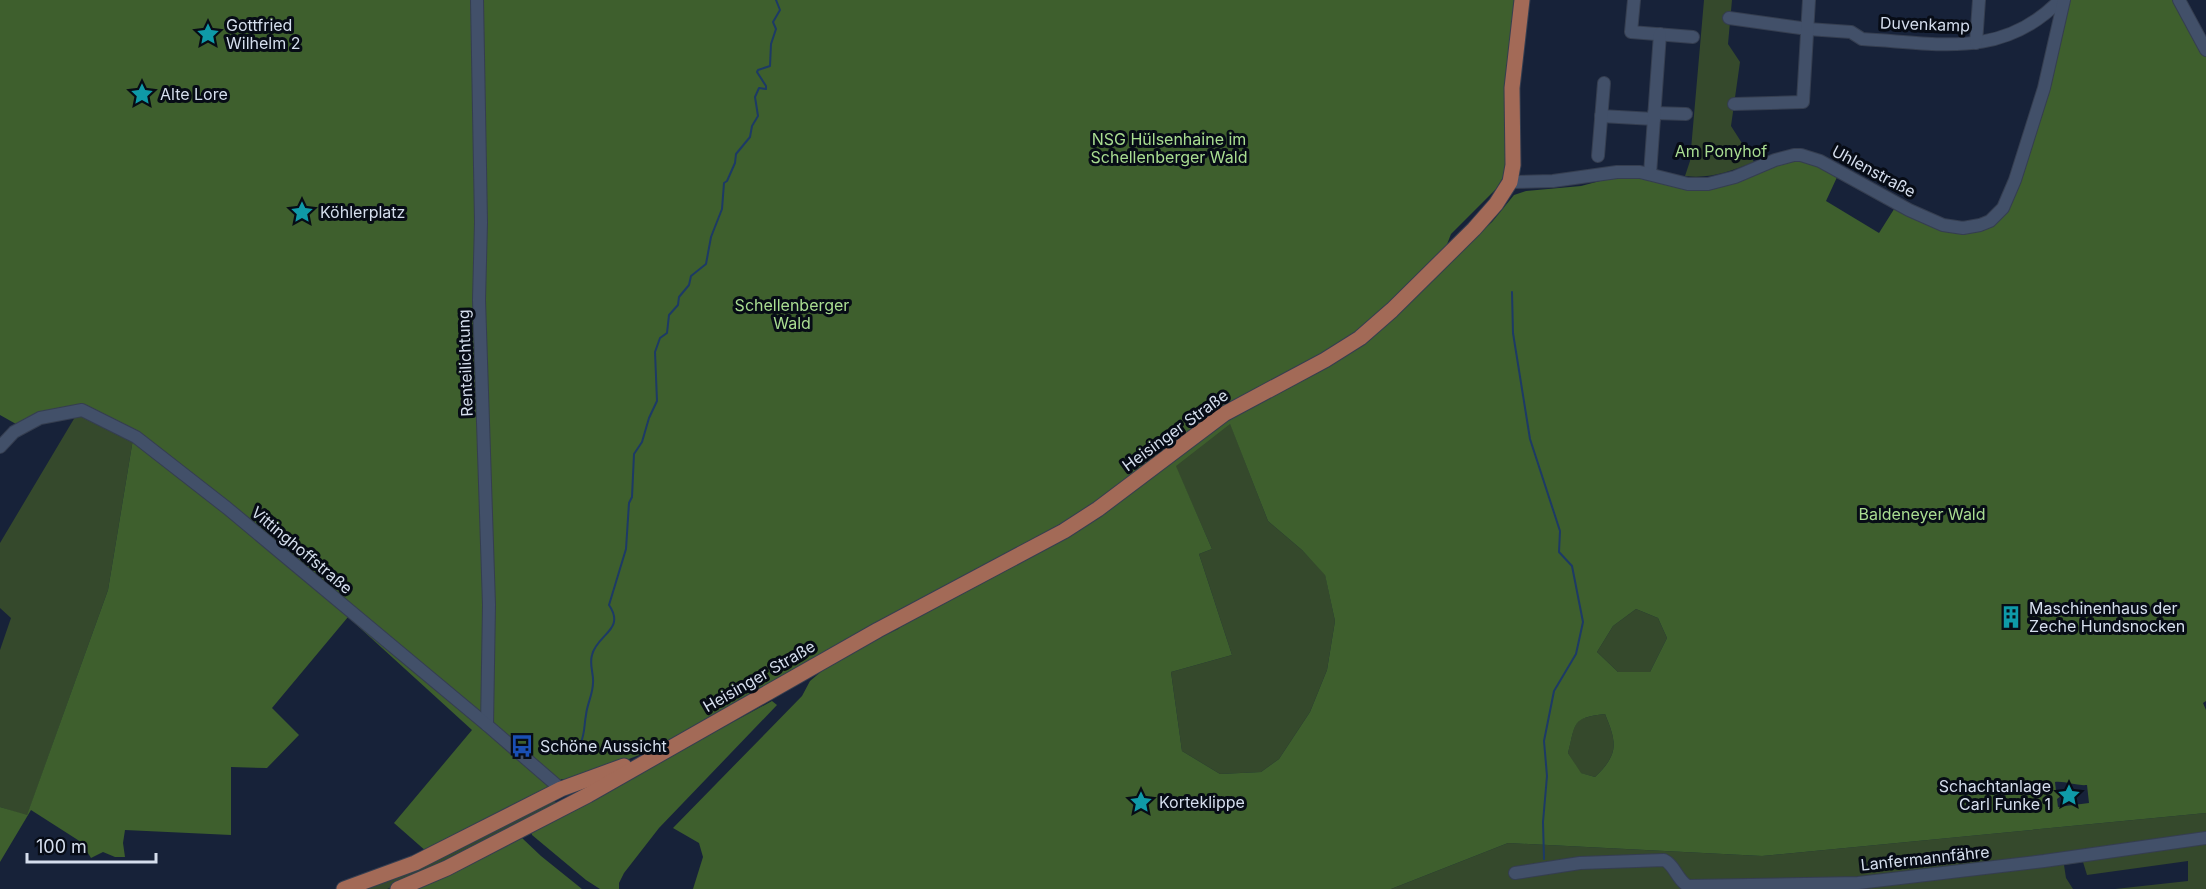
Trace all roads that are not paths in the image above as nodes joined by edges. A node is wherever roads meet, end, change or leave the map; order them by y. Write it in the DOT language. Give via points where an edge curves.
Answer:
graph roads {
  1 [pos="477,0"];
  2 [pos="1522,0"];
  3 [pos="1634,0"];
  4 [pos="1809,0"];
  5 [pos="1979,0"];
  6 [pos="2062,0"];
  7 [pos="2180,0"];
  8 [pos="1730,18"];
  9 [pos="1808,29"];
  10 [pos="1660,34"];
  11 [pos="1693,37"];
  12 [pos="1976,43"];
  13 [pos="2206,50"];
  14 [pos="1604,83"];
  15 [pos="1734,104"];
  16 [pos="1686,114"];
  17 [pos="1601,116"];
  18 [pos="1654,116"];
  19 [pos="1598,156"];
  20 [pos="1650,174"];
  21 [pos="1510,182"];
  22 [pos="0,447"];
  23 [pos="487,724"];
  24 [pos="665,752"];
  25 [pos="561,789"];
  26 [pos="570,804"];
  27 [pos="2206,838"];
  28 [pos="1515,873"];
  29 [pos="344,889"];
  30 [pos="398,889"];
  1 -- 23 [label="street, Renteilichtung" via="489,605"];
  2 -- 21 [label="main road, Heisinger Straße" via="1512,88 1514,165"];
  3 -- 10 [label="street" via="1630,32"];
  4 -- 9 [label="street"];
  5 -- 12 [label="street"];
  6 -- 12 [label="street, Duvenkamp" via="2022,30"];
  6 -- 20 [label="street, Uhlenstraße" via="2044,88 2009,196 1998,214 1980,225 1943,225 1820,161 1801,155 1708,184 1688,184"];
  7 -- 13 [label="street"];
  8 -- 9 [label="street, Duvenkamp"];
  9 -- 12 [label="street, Duvenkamp" via="1851,32 1862,39"];
  9 -- 15 [label="street" via="1803,102"];
  10 -- 11 [label="street"];
  10 -- 18 [label="street"];
  14 -- 17 [label="street"];
  16 -- 18 [label="street"];
  17 -- 18 [label="street"];
  17 -- 19 [label="street"];
  18 -- 20 [label="street"];
  20 -- 21 [label="street, Uhlenstraße" via="1627,171 1553,181"];
  21 -- 24 [label="main road, Heisinger Straße" via="1474,229 1360,338 1224,414 1081,521 868,635"];
  22 -- 23 [label="street, Vittinghoffstraße" via="14,432 40,418 82,410 136,437"];
  23 -- 25 [label="street, Vittinghoffstraße"];
  24 -- 25 [label="main road, Heisinger Straße"];
  24 -- 26 [label="main road, Heisinger Straße"];
  25 -- 26 [label="main road"];
  25 -- 29 [label="main road, Heisinger Straße" via="415,863"];
  26 -- 30 [label="main road, Heisinger Straße"];
  27 -- 28 [label="street, Lanfermannfähre" via="1905,878 1805,885 1688,886 1668,862 1658,860 1580,863"];
}
